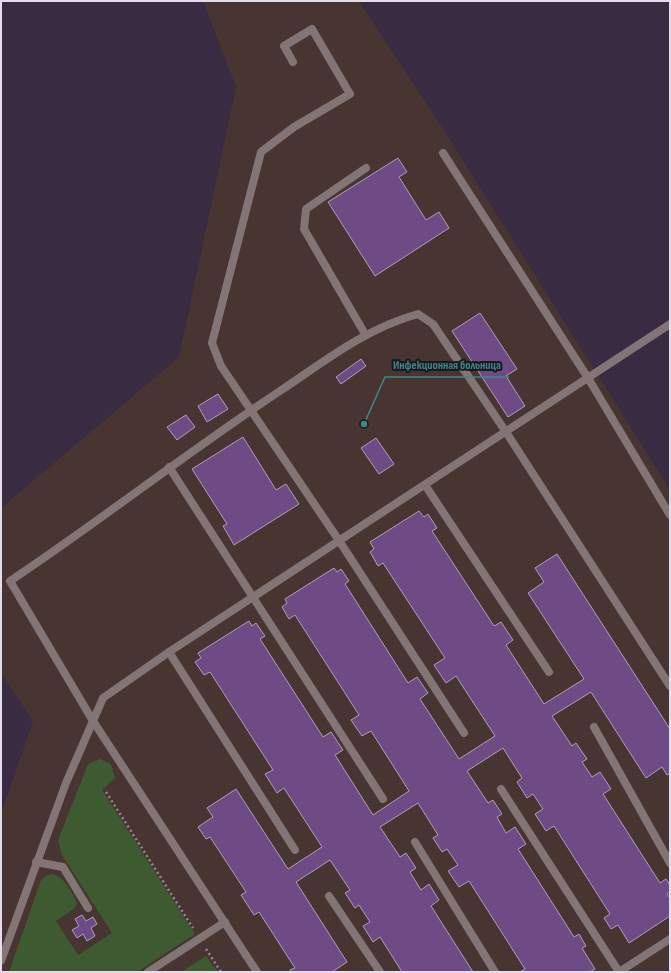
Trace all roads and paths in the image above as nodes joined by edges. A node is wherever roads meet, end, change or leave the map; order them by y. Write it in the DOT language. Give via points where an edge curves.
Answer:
graph roads {
  1 [pos="293,62"];
  2 [pos="443,153"];
  3 [pos="366,168"];
  4 [pos="670,324"];
  5 [pos="365,334"];
  6 [pos="588,378"];
  7 [pos="250,410"];
  8 [pos="506,432"];
  9 [pos="169,467"];
  10 [pos="425,485"];
  11 [pos="670,515"];
  12 [pos="340,542"];
  13 [pos="252,599"];
  14 [pos="169,652"];
  15 [pos="550,672"];
  16 [pos="670,686"];
  17 [pos="93,721"];
  18 [pos="594,726"];
  19 [pos="464,733"];
  20 [pos="502,789"];
  21 [pos="106,792"];
  22 [pos="383,799"];
  23 [pos="415,842"];
  24 [pos="295,850"];
  25 [pos="36,862"];
  26 [pos="670,863"];
  27 [pos="329,896"];
  28 [pos="88,908"];
  29 [pos="225,922"];
  30 [pos="199,938"];
  31 [pos="670,939"];
  32 [pos="1,961"];
  33 [pos="148,972"];
  34 [pos="221,972"];
  35 [pos="257,972"];
  36 [pos="380,972"];
  37 [pos="495,972"];
  38 [pos="619,972"];
  1 -- 7 [label="lane" via="284,46 312,29 350,94 294,127 261,152 212,343 221,366"];
  2 -- 6 [label="lane"];
  3 -- 5 [label="lane" via="306,209 304,229"];
  4 -- 6 [label="lane"];
  5 -- 7 [label="lane"];
  5 -- 8 [label="lane" via="418,314 433,324"];
  6 -- 8 [label="lane"];
  6 -- 11 [label="lane"];
  7 -- 9 [label="lane"];
  7 -- 12 [label="lane"];
  8 -- 10 [label="lane"];
  8 -- 16 [label="lane"];
  9 -- 13 [label="lane"];
  9 -- 17 [label="lane" via="70,541 10,581"];
  10 -- 12 [label="lane"];
  10 -- 15 [label="lane"];
  12 -- 13 [label="lane"];
  12 -- 19 [label="lane"];
  13 -- 14 [label="lane"];
  13 -- 22 [label="lane"];
  14 -- 17 [label="lane" via="103,698"];
  14 -- 24 [label="lane"];
  17 -- 25 [label="lane"];
  17 -- 29 [label="lane"];
  18 -- 26 [label="lane"];
  20 -- 38 [label="lane"];
  21 -- 30 [label="path"];
  23 -- 37 [label="lane"];
  25 -- 28 [label="lane" via="63,867"];
  25 -- 32 [label="lane"];
  27 -- 36 [label="lane"];
  29 -- 30 [label="lane"];
  29 -- 35 [label="lane"];
  30 -- 33 [label="lane"];
  30 -- 34 [label="path"];
  31 -- 38 [label="lane"];
}
